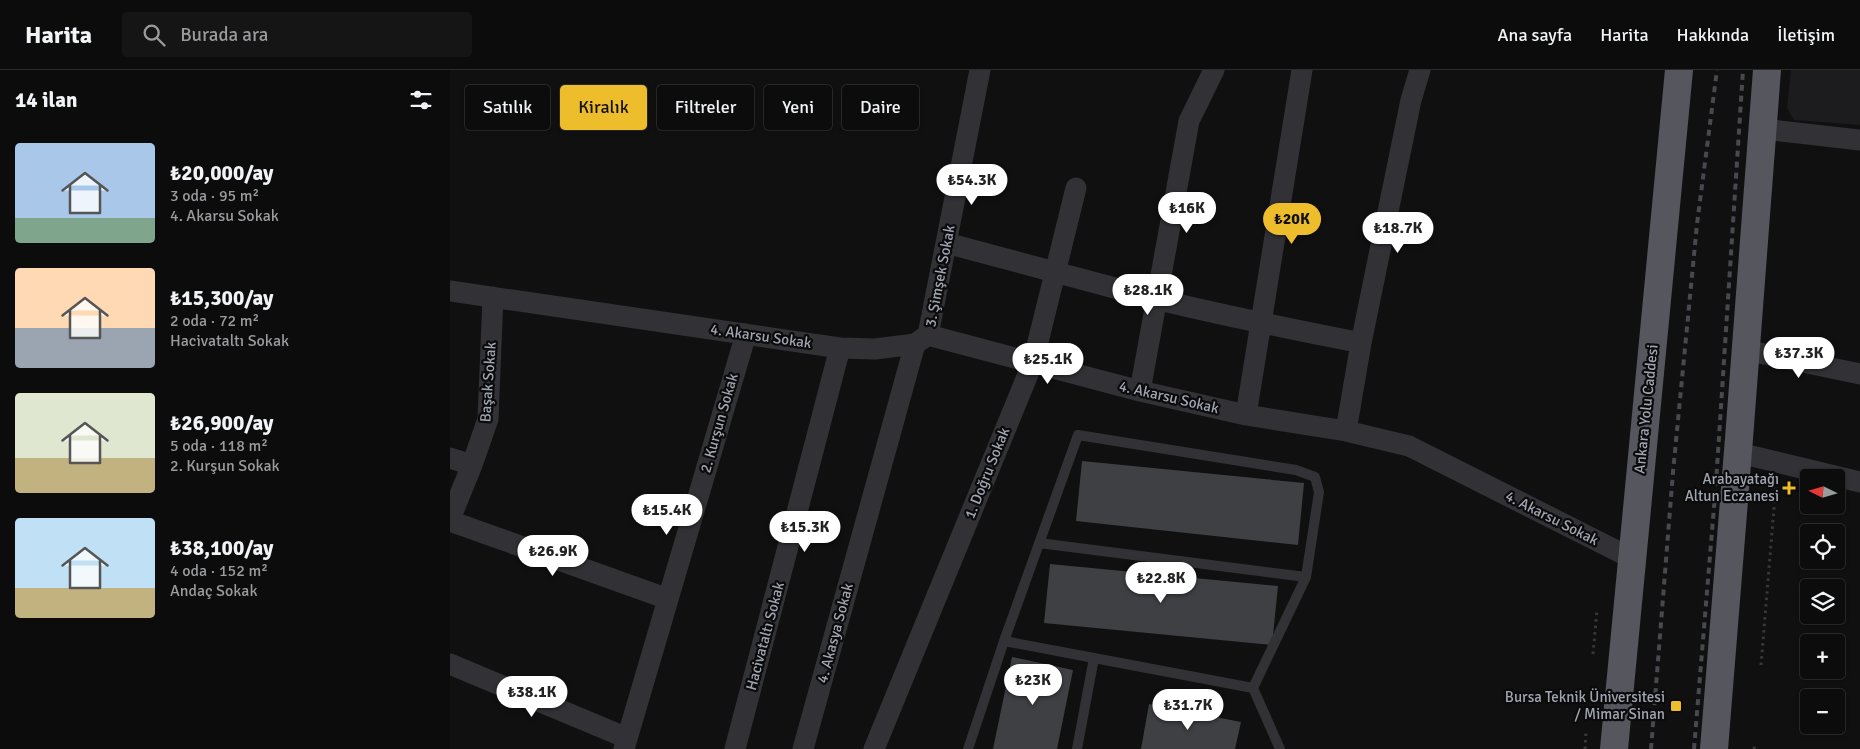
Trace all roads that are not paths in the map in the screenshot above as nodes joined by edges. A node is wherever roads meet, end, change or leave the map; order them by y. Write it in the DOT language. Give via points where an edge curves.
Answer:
graph roads {
  1 [pos="980,70"];
  2 [pos="1214,70"];
  3 [pos="1302,70"];
  4 [pos="1420,70"];
  5 [pos="1679,70"];
  6 [pos="1767,70"];
  7 [pos="1763,129"];
  8 [pos="1860,140"];
  9 [pos="1076,188"];
  10 [pos="946,243"];
  11 [pos="1056,271"];
  12 [pos="450,291"];
  13 [pos="493,297"];
  14 [pos="1157,299"];
  15 [pos="1260,323"];
  16 [pos="746,334"];
  17 [pos="922,340"];
  18 [pos="1361,343"];
  19 [pos="840,348"];
  20 [pos="1745,350"];
  21 [pos="1033,362"];
  22 [pos="1860,374"];
  23 [pos="1140,391"];
  24 [pos="1246,414"];
  25 [pos="1346,430"];
  26 [pos="1739,453"];
  27 [pos="450,458"];
  28 [pos="472,464"];
  29 [pos="1860,482"];
  30 [pos="450,520"];
  31 [pos="1039,543"];
  32 [pos="1631,558"];
  33 [pos="1306,577"];
  34 [pos="668,599"];
  35 [pos="1004,640"];
  36 [pos="1094,658"];
  37 [pos="450,664"];
  38 [pos="1253,688"];
  39 [pos="626,744"];
  40 [pos="736,749"];
  41 [pos="803,749"];
  42 [pos="874,749"];
  43 [pos="968,749"];
  44 [pos="1077,749"];
  45 [pos="1280,749"];
  46 [pos="1614,749"];
  47 [pos="1714,749"];
  1 -- 10 [label="street, 3. Şimşek Sokak"];
  2 -- 14 [label="street" via="1189,121"];
  3 -- 15 [label="street"];
  4 -- 18 [label="street"];
  5 -- 32 [label="highway, Ankara Yolu Caddesi"];
  6 -- 7 [label="highway"];
  7 -- 8 [label="street"];
  7 -- 20 [label="highway"];
  9 -- 11 [label="street, 1. Doğru Sokak"];
  10 -- 11 [label="street"];
  10 -- 17 [label="street, 3. Şimşek Sokak"];
  11 -- 14 [label="street"];
  11 -- 21 [label="street, 1. Doğru Sokak"];
  12 -- 13 [label="street, 4. Akarsu Sokak"];
  13 -- 16 [label="street, 4. Akarsu Sokak"];
  13 -- 28 [label="street, Başak Sokak" via="488,419"];
  14 -- 15 [label="street"];
  14 -- 23 [label="street"];
  15 -- 18 [label="street"];
  15 -- 24 [label="street"];
  16 -- 19 [label="street, 4. Akarsu Sokak"];
  16 -- 34 [label="street, 2. Kurşun Sokak"];
  17 -- 19 [label="street, 4. Akarsu Sokak" via="876,350"];
  17 -- 21 [label="street, 4. Akarsu Sokak"];
  17 -- 41 [label="street, 4. Akasya Sokak"];
  18 -- 25 [label="street"];
  19 -- 40 [label="street, Hacivataltı Sokak"];
  20 -- 22 [label="street"];
  20 -- 26 [label="highway"];
  21 -- 23 [label="street, 4. Akarsu Sokak"];
  21 -- 42 [label="street, 1. Doğru Sokak"];
  23 -- 24 [label="street, 4. Akarsu Sokak"];
  24 -- 25 [label="street, 4. Akarsu Sokak"];
  25 -- 32 [label="street, 4. Akarsu Sokak" via="1409,446"];
  26 -- 29 [label="street"];
  26 -- 47 [label="highway"];
  27 -- 28 [label="street"];
  28 -- 30 [label="street, Başak Sokak"];
  30 -- 34 [label="street"];
  31 -- 33 [label="lane"];
  31 -- 33 [label="lane" via="1078,435 1296,470 1315,476 1319,492"];
  31 -- 35 [label="lane"];
  32 -- 46 [label="highway, Ankara Yolu Caddesi"];
  33 -- 38 [label="lane"];
  34 -- 39 [label="street, 2. Kurşun Sokak"];
  35 -- 36 [label="lane"];
  35 -- 43 [label="lane"];
  36 -- 38 [label="lane"];
  36 -- 44 [label="lane"];
  37 -- 39 [label="street"];
  38 -- 45 [label="lane"];
}
